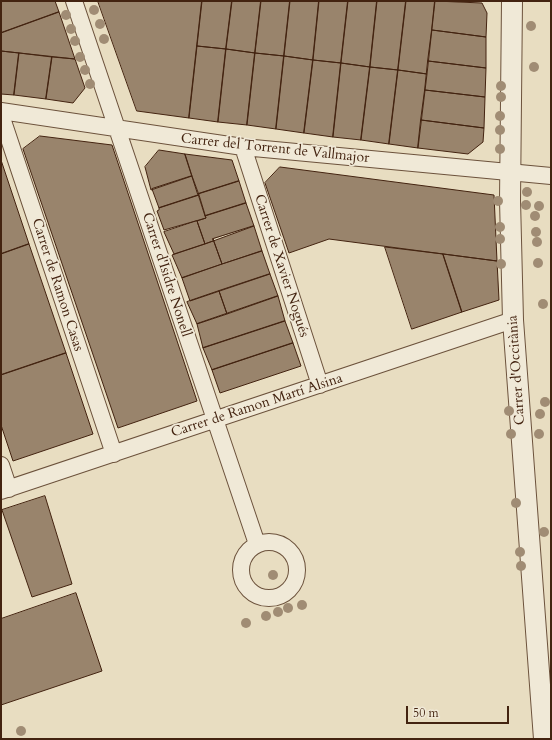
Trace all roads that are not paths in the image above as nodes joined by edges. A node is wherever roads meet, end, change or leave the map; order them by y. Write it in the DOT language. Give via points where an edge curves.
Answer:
graph roads {
  1 [pos="74,1"];
  2 [pos="512,1"];
  3 [pos="1,111"];
  4 [pos="1,116"];
  5 [pos="118,130"];
  6 [pos="243,147"];
  7 [pos="510,173"];
  8 [pos="551,176"];
  9 [pos="513,320"];
  10 [pos="320,385"];
  11 [pos="215,421"];
  12 [pos="114,454"];
  13 [pos="1,465"];
  14 [pos="5,490"];
  15 [pos="257,544"];
  16 [pos="544,739"];
  1 -- 5 [label="street, Carrer d'Isidre Nonell"];
  2 -- 7 [label="street, Carrer d'Occitània"];
  3 -- 5 [label="street, Carrer del Torrent de Vallmajor"];
  4 -- 12 [label="street, Carrer de Ramon Casas"];
  5 -- 6 [label="street, Carrer del Torrent de Vallmajor"];
  5 -- 11 [label="street, Carrer d'Isidre Nonell"];
  6 -- 7 [label="street, Carrer del Torrent de Vallmajor"];
  6 -- 10 [label="street, Carrer de Xavier Nogués"];
  7 -- 8 [label="street, Carrer del Torrent de Vallmajor"];
  7 -- 9 [label="street, Carrer d'Occitània"];
  9 -- 10 [label="street, Carrer de Ramon Martí Alsina"];
  9 -- 16 [label="street, Carrer d'Occitània"];
  10 -- 11 [label="street, Carrer de Ramon Martí Alsina"];
  11 -- 12 [label="street, Carrer de Ramon Martí Alsina"];
  11 -- 15 [label="street, Carrer d'Isidre Nonell"];
  12 -- 14 [label="street, Carrer de Ramon Martí Alsina"];
  13 -- 14 [label="street"];
}
